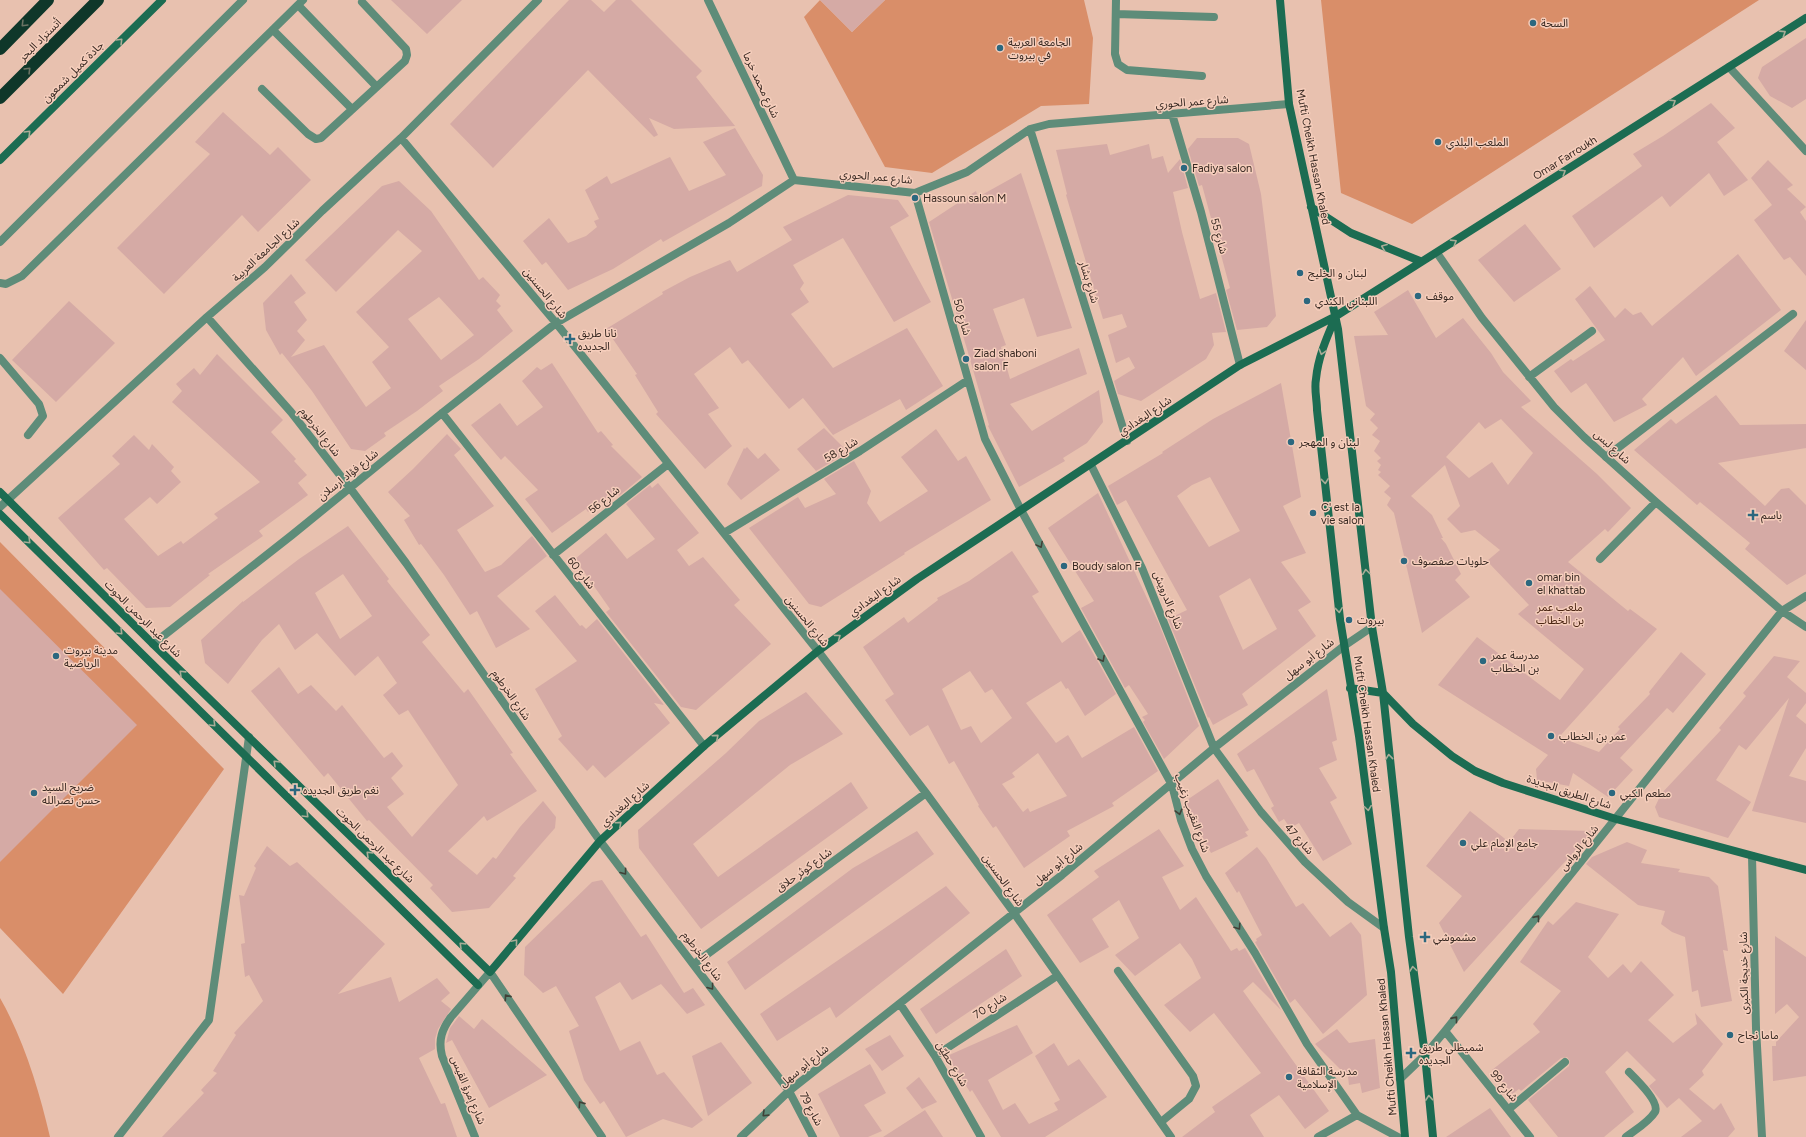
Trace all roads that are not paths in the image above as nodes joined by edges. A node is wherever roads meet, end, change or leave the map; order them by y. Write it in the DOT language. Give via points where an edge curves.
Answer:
graph roads {
  1 [pos="48,0"];
  2 [pos="98,0"];
  3 [pos="162,0"];
  4 [pos="243,0"];
  5 [pos="538,0"];
  6 [pos="708,0"];
  7 [pos="1116,0"];
  8 [pos="1280,0"];
  9 [pos="362,2"];
  10 [pos="301,3"];
  11 [pos="1116,14"];
  12 [pos="1214,17"];
  13 [pos="1806,18"];
  14 [pos="272,30"];
  15 [pos="0,49"];
  16 [pos="1729,67"];
  17 [pos="1202,76"];
  18 [pos="376,86"];
  19 [pos="262,89"];
  20 [pos="0,98"];
  21 [pos="1289,104"];
  22 [pos="352,109"];
  23 [pos="1172,114"];
  24 [pos="1030,129"];
  25 [pos="401,138"];
  26 [pos="1806,151"];
  27 [pos="0,160"];
  28 [pos="794,180"];
  29 [pos="915,193"];
  30 [pos="1311,206"];
  31 [pos="0,242"];
  32 [pos="1437,253"];
  33 [pos="1420,261"];
  34 [pos="2,286"];
  35 [pos="1793,314"];
  36 [pos="1336,316"];
  37 [pos="206,317"];
  38 [pos="556,323"];
  39 [pos="1592,331"];
  40 [pos="0,358"];
  41 [pos="1240,365"];
  42 [pos="1529,377"];
  43 [pos="968,380"];
  44 [pos="442,413"];
  45 [pos="28,435"];
  46 [pos="1127,441"];
  47 [pos="1606,457"];
  48 [pos="668,464"];
  49 [pos="1091,465"];
  50 [pos="350,488"];
  51 [pos="0,492"];
  52 [pos="8,500"];
  53 [pos="1656,502"];
  54 [pos="0,507"];
  55 [pos="1021,510"];
  56 [pos="0,514"];
  57 [pos="724,533"];
  58 [pos="553,555"];
  59 [pos="1600,559"];
  60 [pos="1806,596"];
  61 [pos="1782,611"];
  62 [pos="1372,627"];
  63 [pos="1806,627"];
  64 [pos="153,644"];
  65 [pos="1344,646"];
  66 [pos="818,651"];
  67 [pos="1350,688"];
  68 [pos="1383,693"];
  69 [pos="248,737"];
  70 [pos="704,746"];
  71 [pos="1214,748"];
  72 [pos="246,756"];
  73 [pos="1172,785"];
  74 [pos="926,793"];
  75 [pos="1616,820"];
  76 [pos="600,841"];
  77 [pos="1752,856"];
  78 [pos="1806,870"];
  79 [pos="1014,913"];
  80 [pos="1384,928"];
  81 [pos="694,964"];
  82 [pos="1118,971"];
  83 [pos="490,972"];
  84 [pos="1057,976"];
  85 [pos="478,985"];
  86 [pos="900,1004"];
  87 [pos="1445,1031"];
  88 [pos="1425,1055"];
  89 [pos="935,1056"];
  90 [pos="1565,1062"];
  91 [pos="1629,1072"];
  92 [pos="1400,1079"];
  93 [pos="789,1092"];
  94 [pos="1509,1109"];
  95 [pos="1357,1114"];
  96 [pos="1161,1122"];
  97 [pos="118,1137"];
  98 [pos="475,1137"];
  99 [pos="602,1137"];
  100 [pos="742,1137"];
  101 [pos="813,1137"];
  102 [pos="981,1137"];
  103 [pos="1171,1137"];
  104 [pos="1318,1137"];
  105 [pos="1398,1137"];
  106 [pos="1405,1137"];
  107 [pos="1433,1137"];
  108 [pos="1530,1137"];
  109 [pos="1626,1137"];
  110 [pos="1762,1137"];
  1 -- 15 [label="highway, one-way"];
  20 -- 2 [label="highway, أتستراد البحر, one-way"];
  27 -- 3 [label="street, جادة كميل شمعون, one-way"];
  4 -- 31 [label="street"];
  5 -- 25 [label="street, شارع الجامعة العربية"];
  6 -- 28 [label="street, شارع محمد خرما"];
  7 -- 11 [label="street"];
  8 -- 21 [label="street, Mufti Cheikh Hassan Khaled"];
  9 -- 18 [label="street" via="408,54"];
  10 -- 14 [label="street"];
  10 -- 18 [label="street"];
  11 -- 12 [label="street"];
  11 -- 17 [label="street" via="1115,54 1118,64 1127,70"];
  16 -- 13 [label="street, Omar Farroukh, one-way"];
  14 -- 22 [label="street"];
  14 -- 34 [label="street" via="22,276"];
  16 -- 26 [label="street"];
  32 -- 16 [label="street, Omar Farroukh, one-way"];
  18 -- 22 [label="street"];
  19 -- 22 [label="street" via="316,139 321,138"];
  21 -- 23 [label="street, شارع عمر الحوري"];
  21 -- 30 [label="street, Mufti Cheikh Hassan Khaled"];
  23 -- 24 [label="street, شارع عمر الحوري" via="1049,124"];
  23 -- 41 [label="street, شارع 55" via="1201,212"];
  24 -- 29 [label="street, شارع عمر الحوري" via="967,172"];
  24 -- 46 [label="street, شارع بشار"];
  25 -- 37 [label="street, شارع الجامعة العربية" via="265,267"];
  25 -- 38 [label="street, شارع الحسنين"];
  28 -- 29 [label="street, شارع عمر الحوري"];
  28 -- 38 [label="street" via="729,223"];
  29 -- 43 [label="street, شارع 50"];
  33 -- 30 [label="street, one-way" via="1358,236"];
  30 -- 36 [label="street, Mufti Cheikh Hassan Khaled"];
  32 -- 33 [label="street, Omar Farroukh"];
  32 -- 42 [label="street, شارع لبس" via="1482,318"];
  33 -- 36 [label="street, Omar Farroukh"];
  35 -- 47 [label="street"];
  36 -- 41 [label="street, شارع البغدادي"];
  62 -- 36 [label="street, Mufti Cheikh Hassan Khaled, one-way"];
  36 -- 65 [label="street, Mufti Cheikh Hassan Khaled, one-way" via="1323,348 1315,380"];
  37 -- 50 [label="street, شارع الخرطوم" via="291,412"];
  37 -- 52 [label="street, شارع الجامعة العربية"];
  38 -- 44 [label="street, شارع فؤاد ارسلان"];
  38 -- 48 [label="street, شارع الحسنين"];
  39 -- 42 [label="street"];
  40 -- 45 [label="street" via="39,404 43,416"];
  41 -- 46 [label="street, شارع البغدادي"];
  42 -- 47 [label="street, شارع لبس" via="1554,407"];
  43 -- 55 [label="street, شارع 50" via="985,439"];
  43 -- 57 [label="street, شارع 58" via="860,451"];
  44 -- 50 [label="street, شارع فؤاد ارسلان"];
  44 -- 58 [label="street, شارع 60"];
  46 -- 49 [label="street, شارع البغدادي"];
  47 -- 53 [label="street, شارع لبس"];
  48 -- 57 [label="street, شارع الحسنين"];
  48 -- 58 [label="street, شارع 56"];
  49 -- 55 [label="street, شارع البغدادي"];
  49 -- 71 [label="street, شارع الدرويش" via="1142,568"];
  50 -- 64 [label="street, شارع فؤاد ارسلان"];
  50 -- 76 [label="street, شارع الخرطوم" via="406,563"];
  51 -- 52 [label="street, شارع عبد الرحمن الحوت"];
  52 -- 54 [label="street, شارع الجامعة العربية"];
  52 -- 64 [label="street, شارع عبد الرحمن الحوت"];
  53 -- 59 [label="street"];
  53 -- 61 [label="street, شارع لبس"];
  66 -- 55 [label="street, شارع البغدادي, one-way" via="917,579"];
  55 -- 73 [label="street, شارع النقيب زغيب, one-way"];
  56 -- 72 [label="street, one-way"];
  57 -- 66 [label="street, شارع الحسنين"];
  58 -- 70 [label="street, شارع 60"];
  60 -- 61 [label="street, شارع الرواس"];
  61 -- 63 [label="street, شارع لبس"];
  61 -- 75 [label="street, شارع الرواس"];
  62 -- 65 [label="street, شارع أبو سهل"];
  62 -- 68 [label="street, Mufti Cheikh Hassan Khaled"];
  69 -- 64 [label="street, شارع عبد الرحمن الحوت, one-way"];
  65 -- 67 [label="street, Mufti Cheikh Hassan Khaled"];
  65 -- 71 [label="street, شارع أبو سهل"];
  70 -- 66 [label="street, شارع البغدادي, one-way"];
  66 -- 74 [label="street, شارع الحسنين"];
  67 -- 68 [label="street"];
  67 -- 80 [label="street, Mufti Cheikh Hassan Khaled, one-way" via="1359,736"];
  68 -- 75 [label="street, شارع الطريق الجديدة" via="1412,724 1475,771 1503,783"];
  88 -- 68 [label="street, Mufti Cheikh Hassan Khaled, one-way" via="1409,937"];
  69 -- 72 [label="street"];
  83 -- 69 [label="street, شارع عبد الرحمن الحوت, one-way"];
  76 -- 70 [label="street, شارع البغدادي, one-way"];
  71 -- 73 [label="street, شارع أبو سهل"];
  71 -- 80 [label="street, شارع 47" via="1261,812 1296,852 1348,902"];
  72 -- 85 [label="street, one-way"];
  72 -- 97 [label="street" via="209,1020"];
  73 -- 79 [label="street, شارع أبو سهل"];
  73 -- 95 [label="street, شارع النقيب زغيب, one-way" via="1181,820 1206,876 1255,953 1307,1044"];
  74 -- 79 [label="street, شارع الحسنين"];
  74 -- 81 [label="street, شارع كوثر حلاق"];
  75 -- 77 [label="street, شارع الطريق الجديدة"];
  87 -- 75 [label="street, شارع الرواس, one-way"];
  76 -- 81 [label="street, شارع الخرطوم, one-way"];
  83 -- 76 [label="street, شارع البغدادي, one-way"];
  77 -- 78 [label="street, شارع الطريق الجديدة"];
  77 -- 110 [label="street, شارع خديجة الكبرى" via="1756,1028"];
  79 -- 84 [label="street, شارع الحسنين"];
  79 -- 86 [label="street, شارع أبو سهل"];
  80 -- 92 [label="street, Mufti Cheikh Hassan Khaled" via="1391,972"];
  81 -- 93 [label="street, شارع الخرطوم, one-way"];
  82 -- 96 [label="street" via="1193,1076 1196,1086 1189,1099"];
  83 -- 85 [label="street, شارع إمرؤ القيس"];
  99 -- 83 [label="street, شارع عبد الرحمن الحوت, one-way"];
  84 -- 89 [label="street, شارع 70"];
  84 -- 96 [label="street, شارع الحسنين"];
  85 -- 98 [label="street, شارع إمرؤ القيس" via="446,1024 439,1047"];
  86 -- 89 [label="street, شارع حطيّن"];
  86 -- 93 [label="street, شارع أبو سهل"];
  87 -- 88 [label="street, شارع الرواس"];
  87 -- 94 [label="street, شارع 99"];
  88 -- 92 [label="street, شارع الرواس"];
  107 -- 88 [label="street, Mufti Cheikh Hassan Khaled, one-way"];
  89 -- 102 [label="street, شارع حطيّن"];
  90 -- 94 [label="street"];
  91 -- 109 [label="street" via="1641,1084 1656,1111"];
  92 -- 106 [label="street, Mufti Cheikh Hassan Khaled"];
  93 -- 100 [label="street, شارع أبو سهل, one-way"];
  93 -- 101 [label="street, شارع 79"];
  94 -- 108 [label="street, شارع 99"];
  95 -- 104 [label="street"];
  95 -- 105 [label="street, شارع النقيب زغيب"];
  96 -- 103 [label="street, شارع الحسنين"];
}
